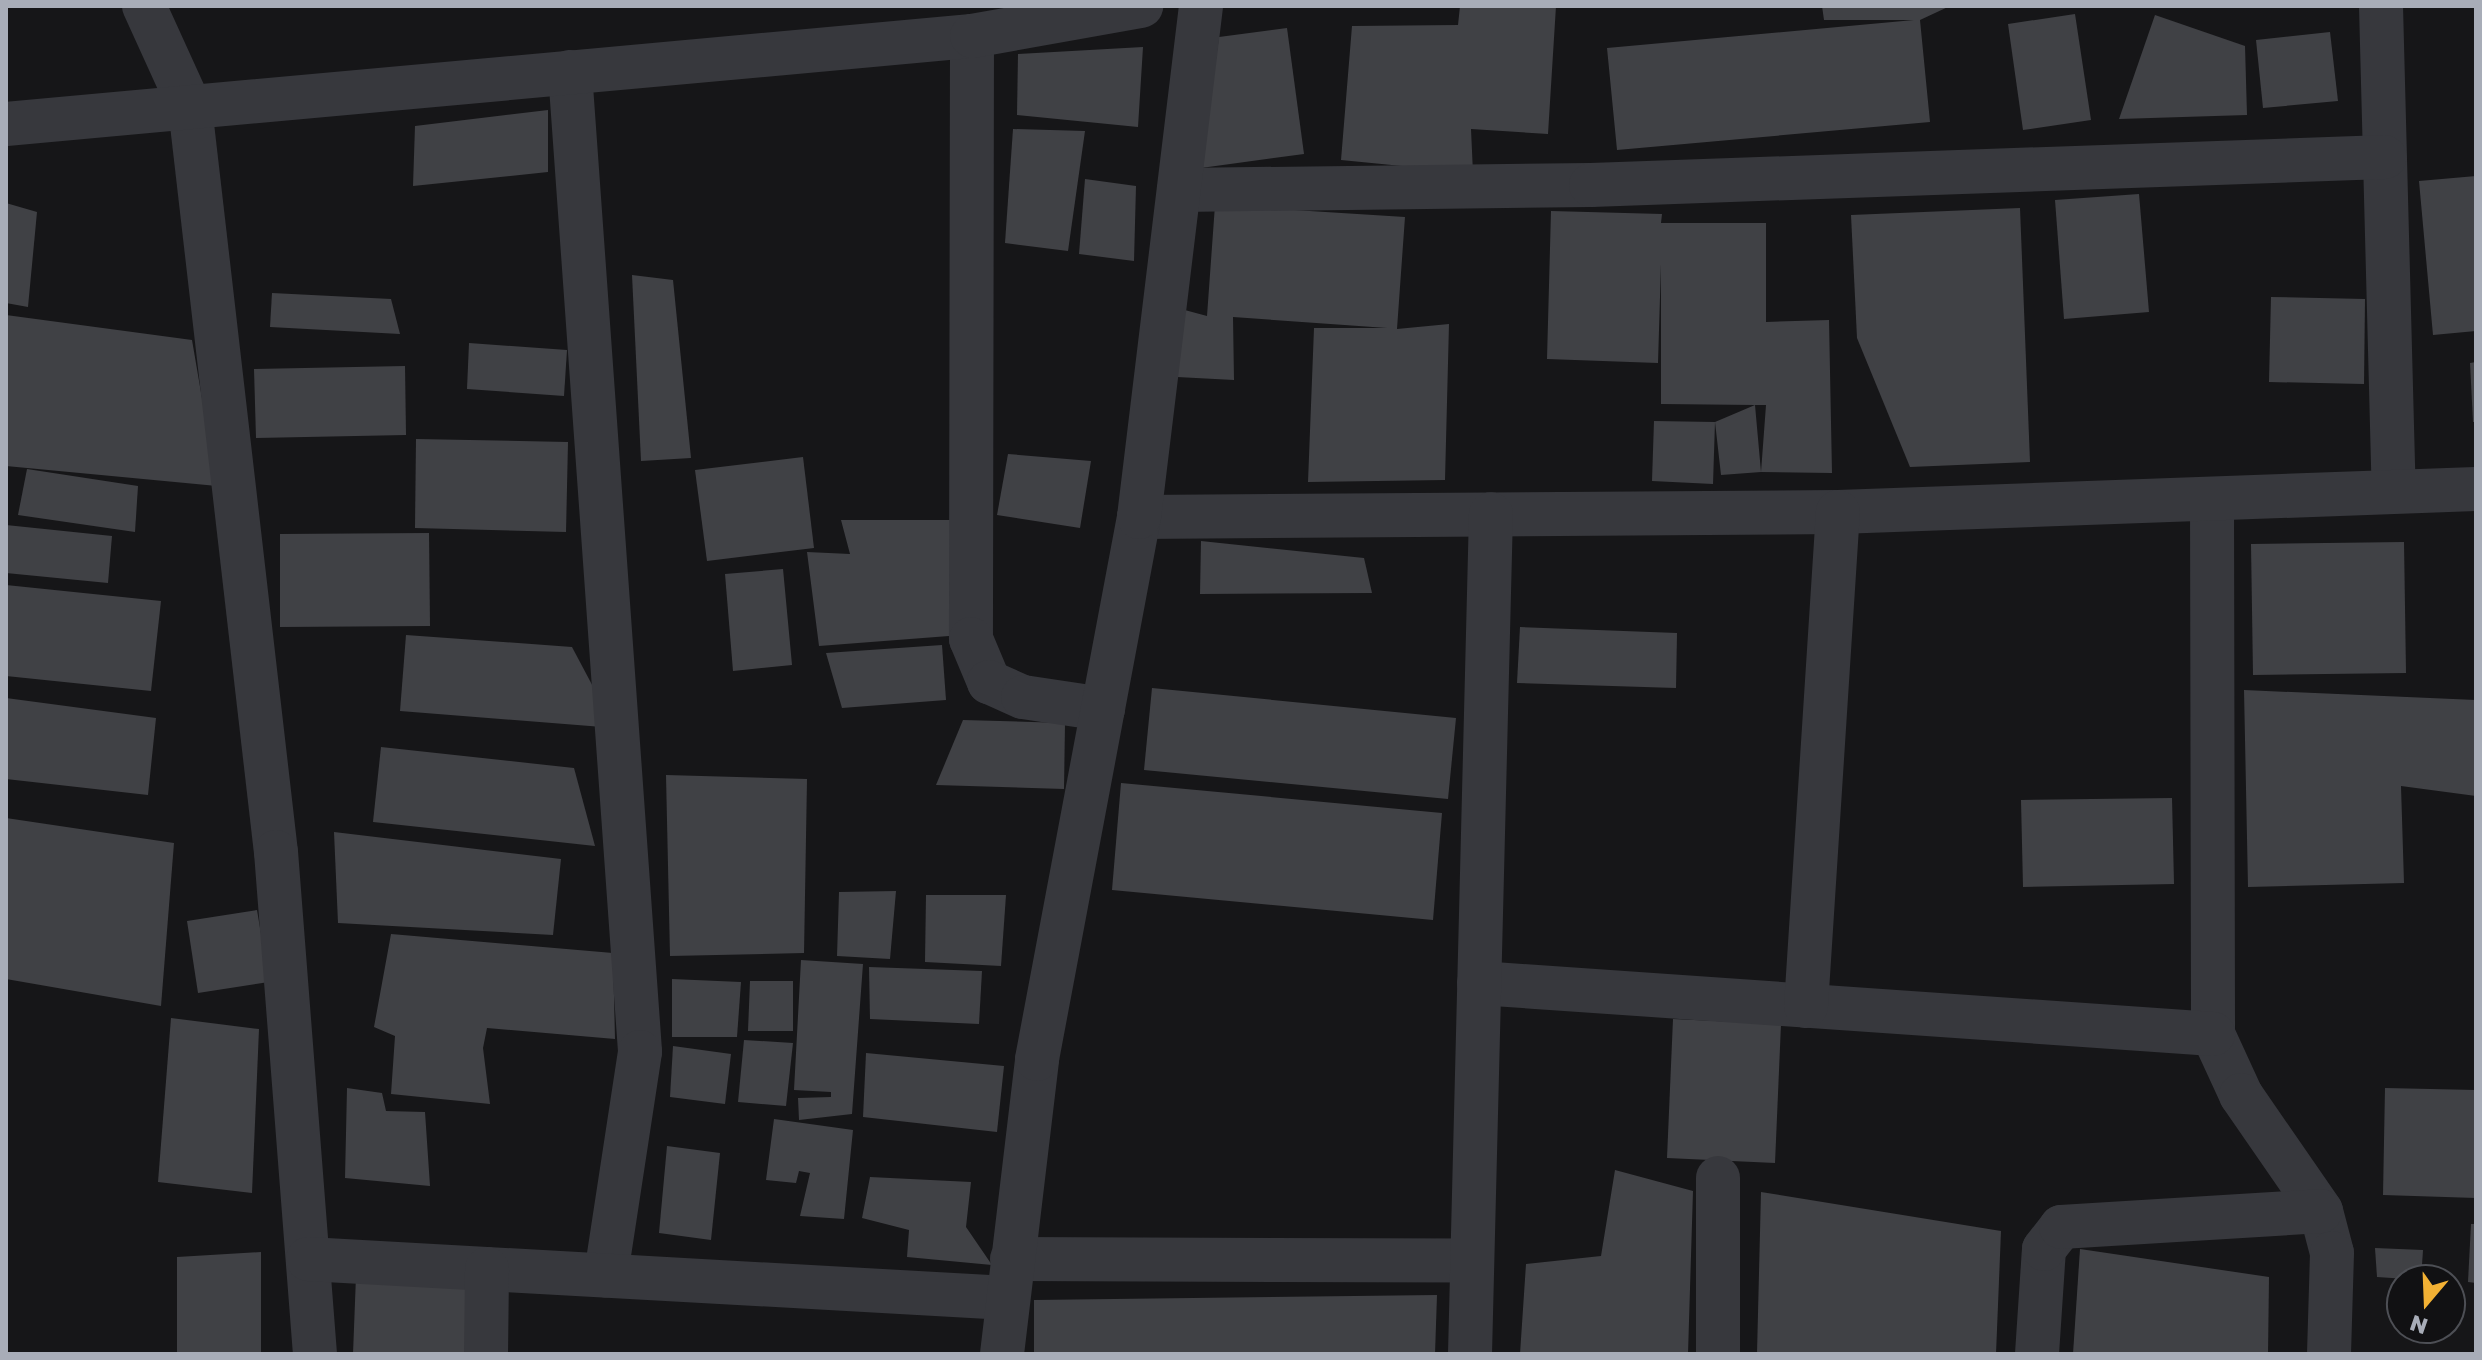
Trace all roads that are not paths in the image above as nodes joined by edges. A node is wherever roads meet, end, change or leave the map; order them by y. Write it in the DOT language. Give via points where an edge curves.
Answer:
graph roads {
  1 [pos="144,6"];
  2 [pos="1141,6"];
  3 [pos="1201,6"];
  4 [pos="2381,6"];
  5 [pos="972,36"];
  6 [pos="570,72"];
  7 [pos="190,107"];
  8 [pos="6,124"];
  9 [pos="2385,157"];
  10 [pos="1179,190"];
  11 [pos="2476,489"];
  12 [pos="2394,491"];
  13 [pos="2212,501"];
  14 [pos="1838,512"];
  15 [pos="1491,514"];
  16 [pos="1139,517"];
  17 [pos="1103,709"];
  18 [pos="1479,983"];
  19 [pos="1806,1006"];
  20 [pos="2213,1034"];
  21 [pos="1718,1178"];
  22 [pos="2321,1211"];
  23 [pos="308,1259"];
  24 [pos="1472,1261"];
  25 [pos="487,1269"];
  26 [pos="606,1275"];
  27 [pos="1009,1278"];
  28 [pos="315,1354"];
  29 [pos="486,1354"];
  30 [pos="1002,1354"];
  31 [pos="1470,1354"];
  32 [pos="1718,1354"];
  33 [pos="2037,1354"];
  34 [pos="2329,1354"];
  1 -- 7 [label="street"];
  2 -- 5 [label="street"];
  3 -- 10 [label="street"];
  4 -- 9 [label="street"];
  5 -- 6 [label="street"];
  5 -- 17 [label="street" via="971,639 989,682 1023,697"];
  6 -- 7 [label="street"];
  6 -- 26 [label="street" via="640,1052"];
  7 -- 8 [label="street"];
  7 -- 23 [label="street" via="276,852"];
  9 -- 10 [label="street" via="1591,185"];
  9 -- 12 [label="street"];
  10 -- 16 [label="street"];
  11 -- 12 [label="street"];
  12 -- 13 [label="street"];
  13 -- 14 [label="street"];
  13 -- 20 [label="street"];
  14 -- 15 [label="street"];
  14 -- 19 [label="street"];
  15 -- 16 [label="street"];
  15 -- 18 [label="street"];
  16 -- 17 [label="street"];
  17 -- 27 [label="street" via="1037,1059"];
  18 -- 19 [label="street"];
  18 -- 24 [label="street"];
  19 -- 20 [label="street"];
  20 -- 22 [label="street" via="2241,1095"];
  21 -- 32 [label="street"];
  22 -- 33 [label="street" via="2061,1227 2044,1249"];
  22 -- 34 [label="street" via="2332,1253"];
  23 -- 25 [label="street"];
  23 -- 28 [label="street"];
  24 -- 27 [label="street"];
  24 -- 31 [label="street"];
  25 -- 26 [label="street"];
  25 -- 29 [label="street"];
  26 -- 27 [label="street"];
  27 -- 30 [label="street"];
}
